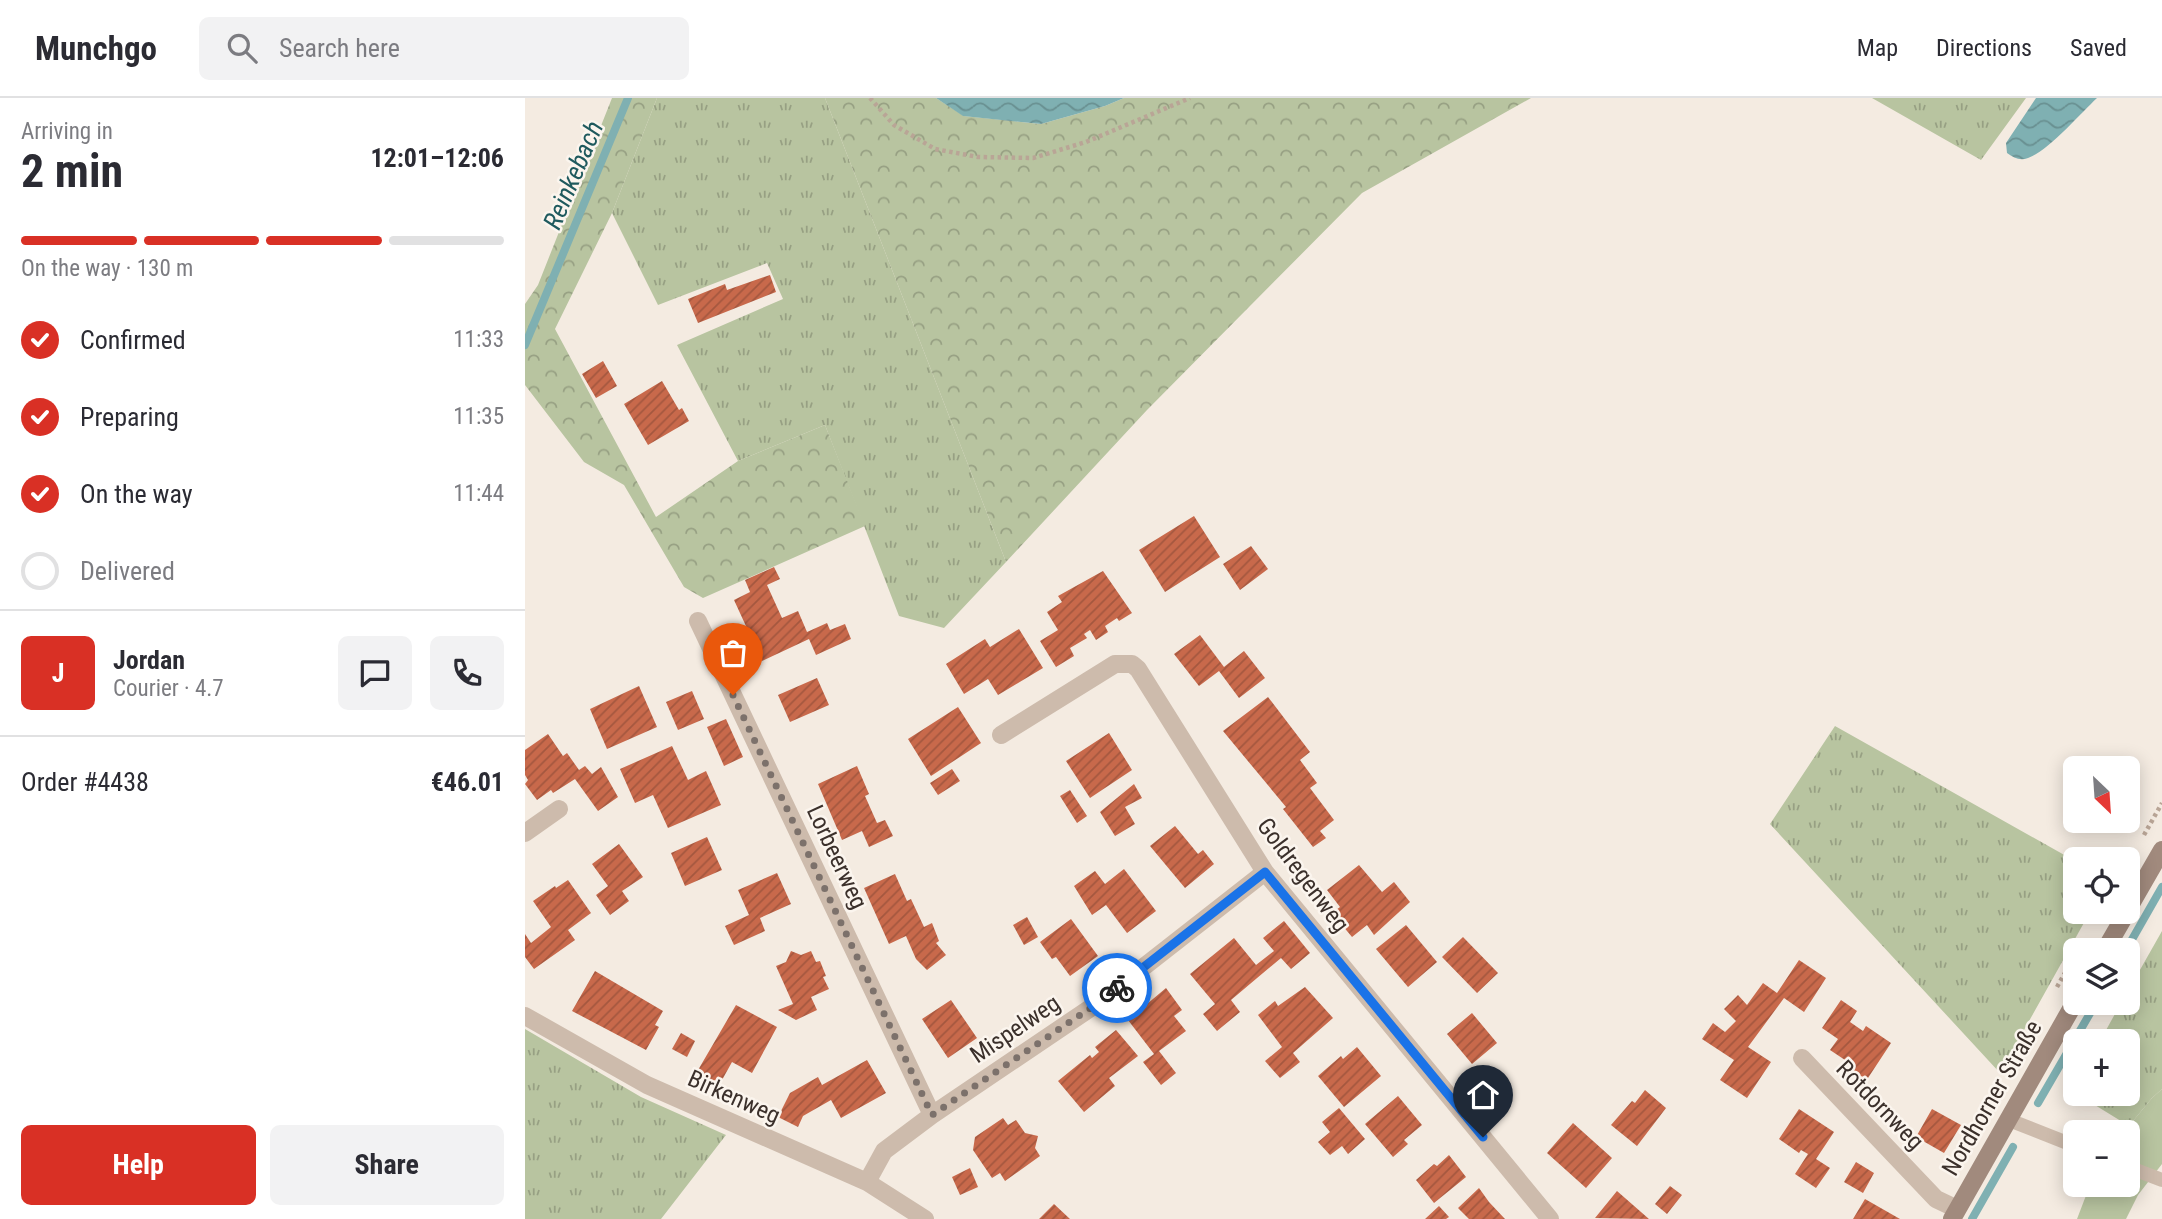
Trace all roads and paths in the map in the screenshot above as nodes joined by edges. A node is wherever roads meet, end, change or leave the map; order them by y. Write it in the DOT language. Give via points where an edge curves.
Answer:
graph roads {
  1 [pos="870,98"];
  2 [pos="1190,98"];
  3 [pos="698,621"];
  4 [pos="1001,736"];
  5 [pos="559,809"];
  6 [pos="525,833"];
  7 [pos="2162,850"];
  8 [pos="1265,872"];
  9 [pos="2140,888"];
  10 [pos="2068,1015"];
  11 [pos="525,1016"];
  12 [pos="1802,1058"];
  13 [pos="932,1115"];
  14 [pos="2008,1119"];
  15 [pos="2063,1141"];
  16 [pos="2140,1172"];
  17 [pos="2162,1180"];
  18 [pos="867,1182"];
  19 [pos="1954,1214"];
  20 [pos="925,1219"];
  21 [pos="1550,1219"];
  1 -- 2 [label="path" via="894,125 935,149 978,157 1033,158 1086,142"];
  3 -- 13 [label="street, Lorbeerweg"];
  4 -- 8 [label="street, Goldregenweg" via="1115,664 1132,664"];
  5 -- 6 [label="street"];
  7 -- 9 [label="street"];
  8 -- 13 [label="street, Mispelweg" via="1095,1005"];
  8 -- 21 [label="street, Goldregenweg"];
  10 -- 14 [label="street, Nordhorner Straße"];
  11 -- 18 [label="street, Birkenweg" via="647,1086"];
  12 -- 19 [label="street, Rotdornweg"];
  13 -- 18 [label="street, Mispelweg" via="884,1151"];
  14 -- 15 [label="lane"];
  14 -- 19 [label="street, Nordhorner Straße"];
  16 -- 17 [label="lane"];
  18 -- 20 [label="street, Birkenweg"];
}
